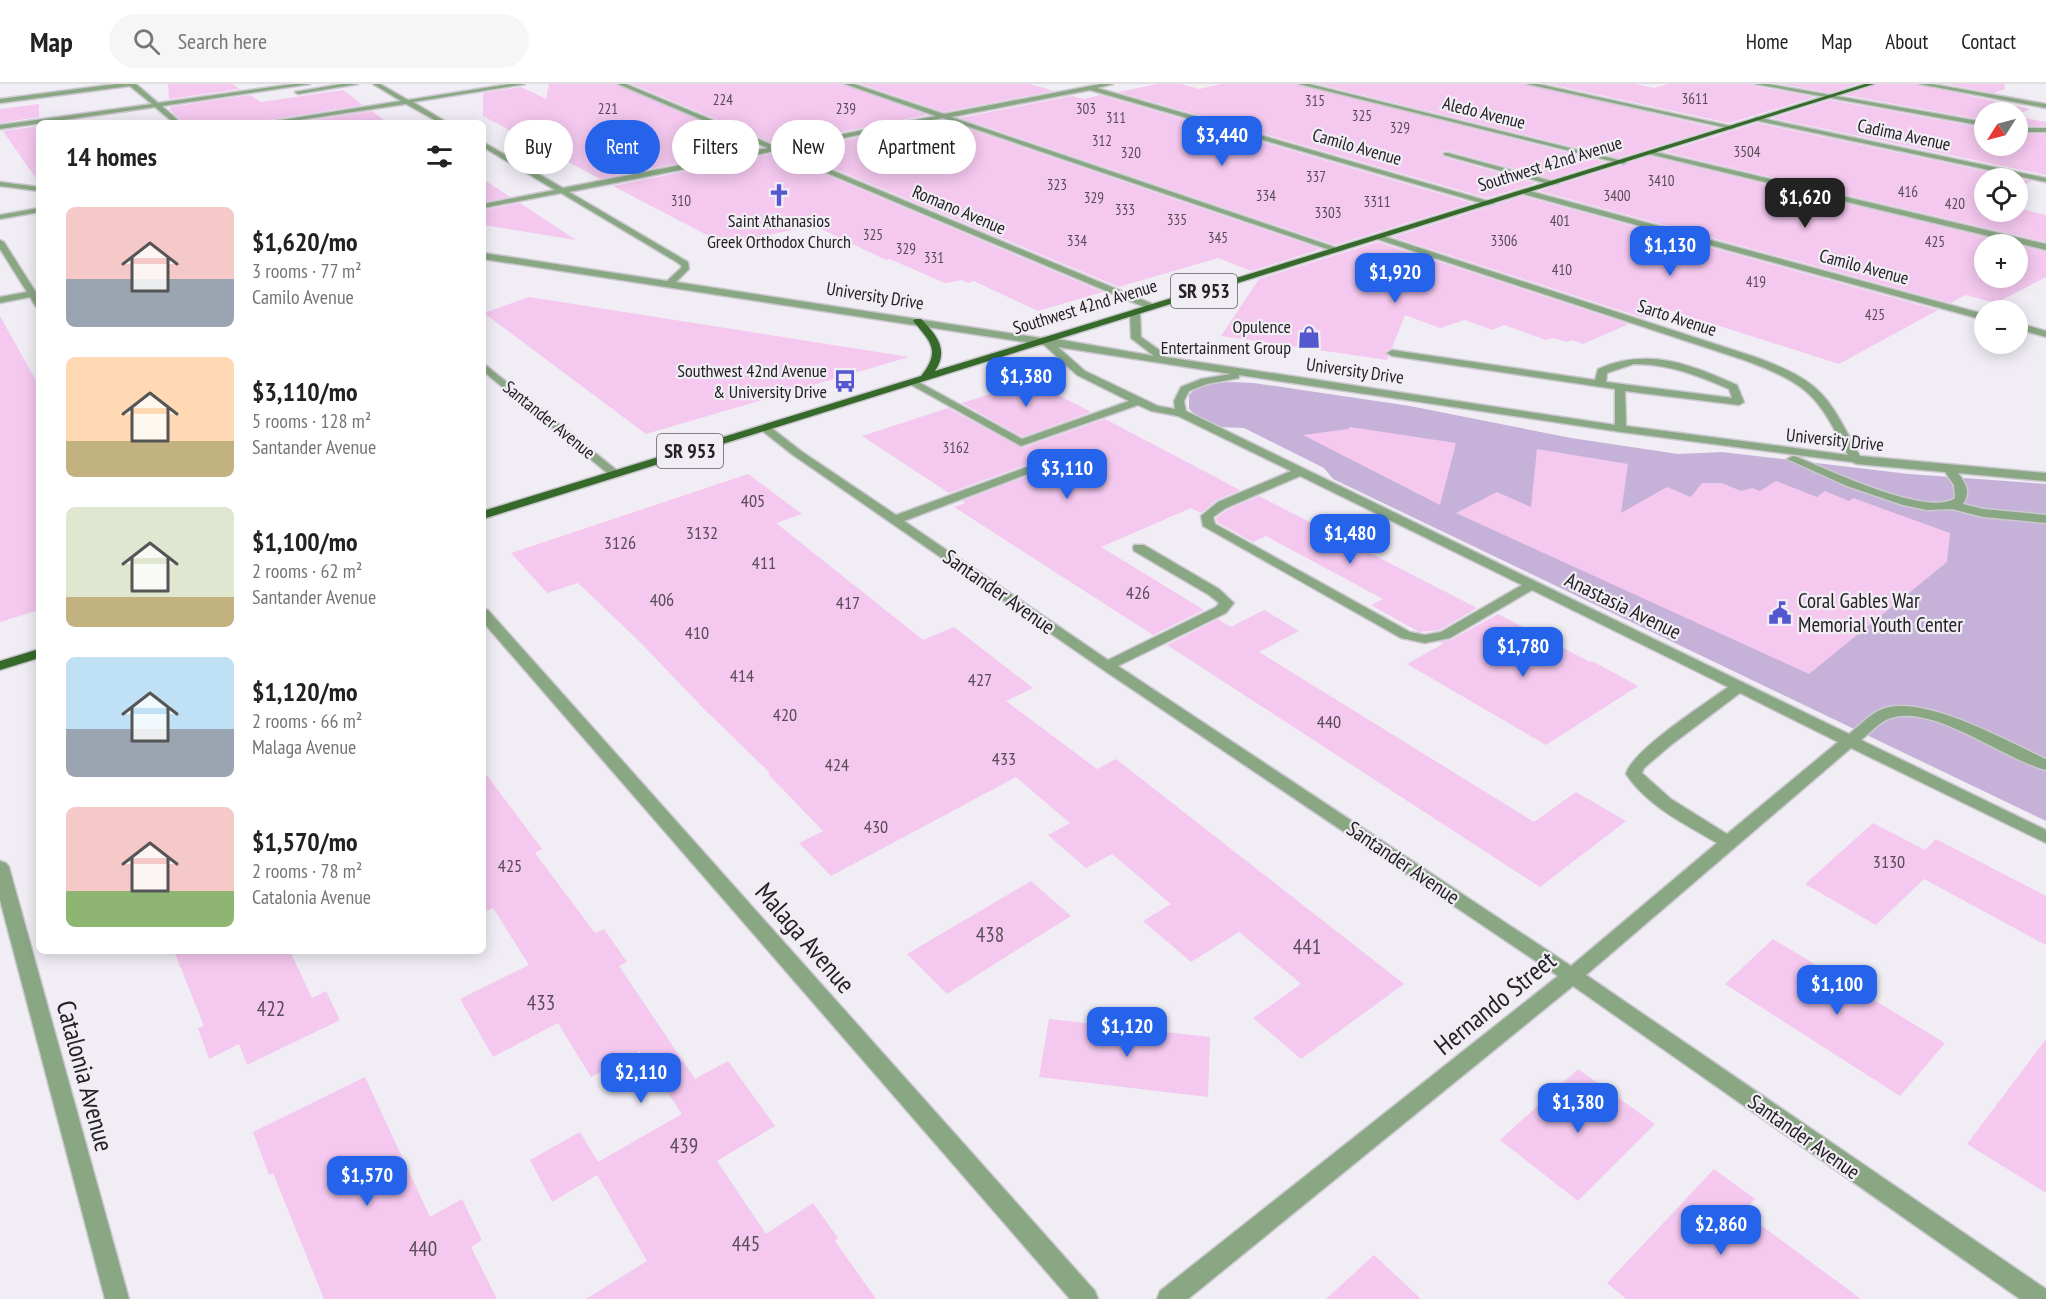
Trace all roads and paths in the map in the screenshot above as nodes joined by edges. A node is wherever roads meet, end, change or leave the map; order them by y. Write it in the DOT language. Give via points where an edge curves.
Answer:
graph roads {
  1 [pos="131,84"];
  2 [pos="255,84"];
  3 [pos="307,84"];
  4 [pos="355,84"];
  5 [pos="376,84"];
  6 [pos="522,84"];
  7 [pos="621,84"];
  8 [pos="848,84"];
  9 [pos="1075,84"];
  10 [pos="1110,84"];
  11 [pos="1302,84"];
  12 [pos="1530,84"];
  13 [pos="1758,84"];
  14 [pos="1871,84"];
  15 [pos="1922,84"];
  16 [pos="1089,88"];
  17 [pos="264,90"];
  18 [pos="1830,96"];
  19 [pos="0,101"];
  20 [pos="407,102"];
  21 [pos="156,105"];
  22 [pos="2046,106"];
  23 [pos="163,111"];
  24 [pos="943,116"];
  25 [pos="1756,119"];
  26 [pos="50,120"];
  27 [pos="102,120"];
  28 [pos="174,120"];
  29 [pos="286,120"];
  30 [pos="440,120"];
  31 [pos="36,122"];
  32 [pos="1974,122"];
  33 [pos="0,127"];
  34 [pos="1732,127"];
  35 [pos="36,129"];
  36 [pos="2046,130"];
  37 [pos="2028,131"];
  38 [pos="0,135"];
  39 [pos="845,135"];
  40 [pos="486,146"];
  41 [pos="771,147"];
  42 [pos="771,150"];
  43 [pos="1651,153"];
  44 [pos="1446,154"];
  45 [pos="1623,162"];
  46 [pos="835,174"];
  47 [pos="2046,180"];
  48 [pos="1555,183"];
  49 [pos="0,184"];
  50 [pos="36,189"];
  51 [pos="564,190"];
  52 [pos="1526,192"];
  53 [pos="1491,203"];
  54 [pos="486,205"];
  55 [pos="36,211"];
  56 [pos="0,217"];
  57 [pos="1380,237"];
  58 [pos="0,242"];
  59 [pos="2046,247"];
  60 [pos="1339,250"];
  61 [pos="486,256"];
  62 [pos="670,283"];
  63 [pos="35,293"];
  64 [pos="0,300"];
  65 [pos="1152,307"];
  66 [pos="1135,312"];
  67 [pos="1974,314"];
  68 [pos="918,321"];
  69 [pos="2028,329"];
  70 [pos="2046,334"];
  71 [pos="1045,340"];
  72 [pos="1392,353"];
  73 [pos="1169,360"];
  74 [pos="486,368"];
  75 [pos="1254,374"];
  76 [pos="926,377"];
  77 [pos="911,382"];
  78 [pos="1600,384"];
  79 [pos="1620,387"];
  80 [pos="1138,401"];
  81 [pos="1181,413"];
  82 [pos="765,428"];
  83 [pos="1621,429"];
  84 [pos="1776,452"];
  85 [pos="1857,461"];
  86 [pos="1039,465"];
  87 [pos="1949,470"];
  88 [pos="1299,472"];
  89 [pos="615,474"];
  90 [pos="2046,477"];
  91 [pos="1952,505"];
  92 [pos="486,514"];
  93 [pos="2046,519"];
  94 [pos="895,520"];
  95 [pos="1139,548"];
  96 [pos="1530,585"];
  97 [pos="486,616"];
  98 [pos="36,654"];
  99 [pos="0,666"];
  100 [pos="1107,666"];
  101 [pos="1738,687"];
  102 [pos="1848,741"];
  103 [pos="2046,765"];
  104 [pos="2046,837"];
  105 [pos="1727,842"];
  106 [pos="0,867"];
  107 [pos="1572,976"];
  108 [pos="117,1299"];
  109 [pos="1086,1299"];
  110 [pos="1169,1299"];
  111 [pos="2040,1299"];
  1 -- 19 [label="street"];
  1 -- 21 [label="street"];
  2 -- 17 [label="street"];
  3 -- 17 [label="street"];
  4 -- 23 [label="street"];
  5 -- 20 [label="street"];
  6 -- 20 [label="street"];
  7 -- 41 [label="street, Romano Avenue"];
  8 -- 24 [label="street"];
  9 -- 16 [label="street, Camilo Avenue"];
  10 -- 16 [label="street"];
  11 -- 45 [label="street, Aledo Avenue"];
  12 -- 34 [label="street"];
  13 -- 18 [label="street"];
  14 -- 18 [label="main road, Southwest 42nd Avenue / SR 953"];
  15 -- 22 [label="street"];
  16 -- 24 [label="street"];
  16 -- 53 [label="street, Camilo Avenue"];
  17 -- 21 [label="street"];
  18 -- 25 [label="main road, Southwest 42nd Avenue / SR 953"];
  18 -- 32 [label="street"];
  20 -- 29 [label="street"];
  20 -- 30 [label="street"];
  21 -- 23 [label="street"];
  21 -- 26 [label="street"];
  23 -- 27 [label="street"];
  23 -- 28 [label="street"];
  24 -- 39 [label="street"];
  24 -- 60 [label="street"];
  25 -- 34 [label="main road, Southwest 42nd Avenue / SR 953"];
  25 -- 47 [label="street, Cadima Avenue"];
  31 -- 33 [label="street"];
  34 -- 43 [label="main road, Southwest 42nd Avenue / SR 953"];
  35 -- 38 [label="street"];
  36 -- 37 [label="street"];
  40 -- 51 [label="street"];
  42 -- 51 [label="street"];
  43 -- 45 [label="main road, Southwest 42nd Avenue / SR 953"];
  43 -- 59 [label="street"];
  44 -- 48 [label="street"];
  45 -- 48 [label="main road, Southwest 42nd Avenue / SR 953"];
  46 -- 65 [label="street, Romano Avenue"];
  48 -- 52 [label="main road, Southwest 42nd Avenue / SR 953"];
  49 -- 50 [label="street"];
  51 -- 54 [label="street"];
  51 -- 62 [label="street" via="685,264 683,273"];
  52 -- 53 [label="main road, Southwest 42nd Avenue / SR 953"];
  52 -- 67 [label="street, Camilo Avenue"];
  53 -- 57 [label="main road, Southwest 42nd Avenue / SR 953"];
  55 -- 56 [label="street"];
  57 -- 60 [label="main road, Southwest 42nd Avenue / SR 953"];
  57 -- 85 [label="street, Sarto Avenue" via="1787,374 1815,392"];
  58 -- 63 [label="street"];
  60 -- 65 [label="main road, Southwest 42nd Avenue / SR 953"];
  61 -- 62 [label="street, University Drive"];
  62 -- 68 [label="street, University Drive"];
  63 -- 64 [label="street"];
  65 -- 66 [label="main road, Southwest 42nd Avenue / SR 953"];
  66 -- 71 [label="main road, Southwest 42nd Avenue / SR 953"];
  66 -- 73 [label="street" via="1136,338"];
  68 -- 71 [label="street, University Drive"];
  68 -- 76 [label="main road" via="938,345 936,362"];
  69 -- 70 [label="street"];
  71 -- 73 [label="street, University Drive"];
  71 -- 76 [label="main road, Southwest 42nd Avenue / SR 953"];
  71 -- 80 [label="street, Anastasia Avenue" via="1081,373"];
  72 -- 78 [label="street"];
  73 -- 75 [label="street, University Drive"];
  74 -- 89 [label="street, Santander Avenue"];
  75 -- 81 [label="street" via="1212,379 1185,388 1179,401"];
  75 -- 83 [label="street, University Drive"];
  76 -- 77 [label="main road, Southwest 42nd Avenue / SR 953"];
  77 -- 80 [label="street" via="1022,443"];
  77 -- 82 [label="main road, Southwest 42nd Avenue / SR 953"];
  78 -- 79 [label="street"];
  78 -- 79 [label="street" via="1602,371 1640,359 1710,377 1732,387 1739,402"];
  79 -- 83 [label="street"];
  80 -- 81 [label="street, Anastasia Avenue" via="1155,409"];
  81 -- 88 [label="street, Anastasia Avenue"];
  82 -- 89 [label="main road, Southwest 42nd Avenue / SR 953"];
  82 -- 94 [label="street, Santander Avenue"];
  83 -- 84 [label="street, University Drive"];
  84 -- 85 [label="street, University Drive"];
  84 -- 91 [label="street" via="1904,502 1925,507"];
  85 -- 87 [label="street, University Drive"];
  86 -- 94 [label="street"];
  87 -- 90 [label="street, University Drive"];
  87 -- 91 [label="street" via="1962,489 1961,497"];
  88 -- 96 [label="street, Anastasia Avenue"];
  88 -- 96 [label="street" via="1222,505 1207,516 1209,526 1406,635 1425,639 1445,635"];
  89 -- 92 [label="main road, Southwest 42nd Avenue / SR 953"];
  91 -- 93 [label="street" via="1983,513"];
  94 -- 100 [label="street, Santander Avenue"];
  95 -- 100 [label="street" via="1227,603 1221,610"];
  96 -- 101 [label="street, Anastasia Avenue"];
  97 -- 109 [label="street, Malaga Avenue"];
  98 -- 99 [label="main road"];
  100 -- 107 [label="street, Santander Avenue"];
  101 -- 102 [label="street, Anastasia Avenue"];
  101 -- 105 [label="street" via="1665,741 1636,766 1634,774 1658,798"];
  102 -- 103 [label="street, Hernando Street" via="1884,714 1909,710 1945,719"];
  102 -- 104 [label="street, Anastasia Avenue"];
  102 -- 105 [label="street, Hernando Street"];
  105 -- 107 [label="street, Hernando Street"];
  106 -- 108 [label="street, Catalonia Avenue"];
  107 -- 110 [label="street, Hernando Street"];
  107 -- 111 [label="street, Santander Avenue"];
}
